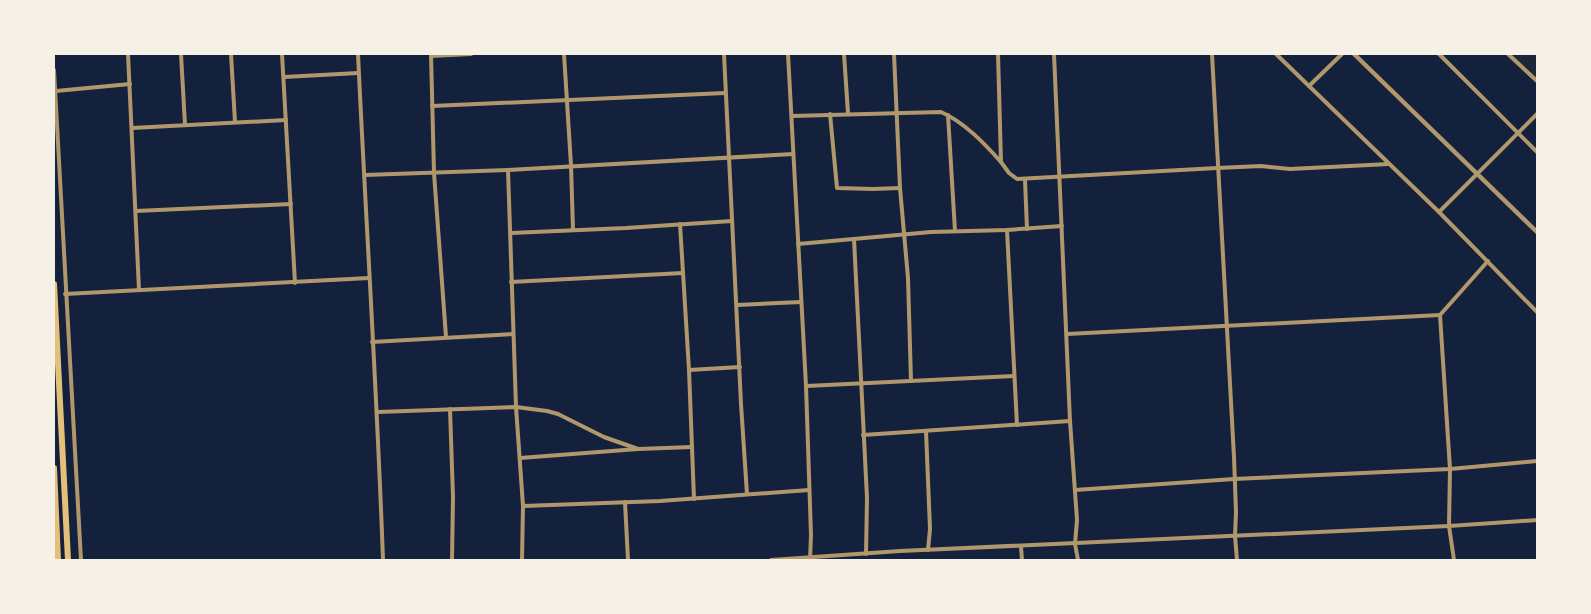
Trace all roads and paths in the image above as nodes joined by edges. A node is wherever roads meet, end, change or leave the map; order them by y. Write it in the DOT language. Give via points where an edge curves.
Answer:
graph roads {
  1 [pos="128,54"];
  2 [pos="181,54"];
  3 [pos="231,54"];
  4 [pos="282,54"];
  5 [pos="358,54"];
  6 [pos="471,54"];
  7 [pos="564,54"];
  8 [pos="724,54"];
  9 [pos="788,54"];
  10 [pos="844,54"];
  11 [pos="894,54"];
  12 [pos="998,54"];
  13 [pos="1054,54"];
  14 [pos="1212,54"];
  15 [pos="1276,54"];
  16 [pos="1342,54"];
  17 [pos="1354,54"];
  18 [pos="1439,54"];
  19 [pos="1508,54"];
  20 [pos="431,55"];
  21 [pos="54,70"];
  22 [pos="358,74"];
  23 [pos="284,77"];
  24 [pos="1537,81"];
  25 [pos="130,84"];
  26 [pos="1309,86"];
  27 [pos="56,91"];
  28 [pos="725,93"];
  29 [pos="566,99"];
  30 [pos="432,106"];
  31 [pos="848,113"];
  32 [pos="830,114"];
  33 [pos="897,114"];
  34 [pos="1537,114"];
  35 [pos="948,115"];
  36 [pos="792,116"];
  37 [pos="286,120"];
  38 [pos="236,122"];
  39 [pos="185,125"];
  40 [pos="132,128"];
  41 [pos="1518,134"];
  42 [pos="1537,152"];
  43 [pos="793,154"];
  44 [pos="729,158"];
  45 [pos="1001,162"];
  46 [pos="1389,164"];
  47 [pos="571,165"];
  48 [pos="1218,168"];
  49 [pos="508,170"];
  50 [pos="434,172"];
  51 [pos="1479,174"];
  52 [pos="365,175"];
  53 [pos="1059,176"];
  54 [pos="1025,180"];
  55 [pos="900,188"];
  56 [pos="290,204"];
  57 [pos="136,211"];
  58 [pos="1439,212"];
  59 [pos="732,221"];
  60 [pos="680,224"];
  61 [pos="1062,226"];
  62 [pos="1027,228"];
  63 [pos="573,230"];
  64 [pos="1007,230"];
  65 [pos="955,231"];
  66 [pos="1537,232"];
  67 [pos="511,233"];
  68 [pos="906,235"];
  69 [pos="854,239"];
  70 [pos="798,244"];
  71 [pos="1488,261"];
  72 [pos="683,273"];
  73 [pos="369,278"];
  74 [pos="511,282"];
  75 [pos="295,283"];
  76 [pos="54,284"];
  77 [pos="139,290"];
  78 [pos="65,294"];
  79 [pos="801,302"];
  80 [pos="737,305"];
  81 [pos="1537,312"];
  82 [pos="1440,315"];
  83 [pos="1225,326"];
  84 [pos="513,334"];
  85 [pos="1067,334"];
  86 [pos="446,337"];
  87 [pos="372,342"];
  88 [pos="740,367"];
  89 [pos="689,370"];
  90 [pos="1014,376"];
  91 [pos="911,381"];
  92 [pos="860,383"];
  93 [pos="806,386"];
  94 [pos="516,406"];
  95 [pos="450,409"];
  96 [pos="378,412"];
  97 [pos="1070,421"];
  98 [pos="1017,425"];
  99 [pos="926,431"];
  100 [pos="863,435"];
  101 [pos="692,447"];
  102 [pos="638,449"];
  103 [pos="520,458"];
  104 [pos="1537,461"];
  105 [pos="54,468"];
  106 [pos="1450,469"];
  107 [pos="1234,479"];
  108 [pos="809,490"];
  109 [pos="1075,490"];
  110 [pos="747,494"];
  111 [pos="694,498"];
  112 [pos="625,502"];
  113 [pos="523,506"];
  114 [pos="1537,520"];
  115 [pos="1449,526"];
  116 [pos="1234,536"];
  117 [pos="1075,544"];
  118 [pos="1021,547"];
  119 [pos="928,550"];
  120 [pos="866,554"];
  121 [pos="810,559"];
  122 [pos="58,560"];
  123 [pos="68,560"];
  124 [pos="81,560"];
  125 [pos="383,560"];
  126 [pos="452,560"];
  127 [pos="522,560"];
  128 [pos="628,560"];
  129 [pos="771,560"];
  130 [pos="1022,560"];
  131 [pos="1078,560"];
  132 [pos="1237,560"];
  133 [pos="1454,560"];
  1 -- 25 [label="street"];
  2 -- 39 [label="street"];
  3 -- 38 [label="street"];
  4 -- 23 [label="street"];
  5 -- 22 [label="street"];
  6 -- 20 [label="street"];
  7 -- 29 [label="street"];
  8 -- 28 [label="street"];
  9 -- 36 [label="street"];
  10 -- 31 [label="street"];
  11 -- 33 [label="street"];
  12 -- 45 [label="street"];
  13 -- 53 [label="street"];
  14 -- 48 [label="street"];
  15 -- 26 [label="street"];
  16 -- 26 [label="street"];
  17 -- 51 [label="street"];
  18 -- 41 [label="street"];
  19 -- 24 [label="street"];
  20 -- 30 [label="street"];
  21 -- 27 [label="street"];
  22 -- 23 [label="street"];
  22 -- 52 [label="street"];
  23 -- 37 [label="street"];
  25 -- 27 [label="street"];
  25 -- 40 [label="street"];
  26 -- 46 [label="street"];
  27 -- 78 [label="street"];
  28 -- 29 [label="street"];
  28 -- 44 [label="street"];
  29 -- 30 [label="street"];
  29 -- 47 [label="street"];
  30 -- 50 [label="street"];
  31 -- 32 [label="street"];
  31 -- 33 [label="street"];
  32 -- 36 [label="street"];
  32 -- 55 [label="street" via="837,188"];
  33 -- 35 [label="street" via="941,112"];
  33 -- 55 [label="street"];
  34 -- 41 [label="street"];
  35 -- 45 [label="street"];
  35 -- 65 [label="street"];
  36 -- 43 [label="street"];
  37 -- 38 [label="street"];
  37 -- 56 [label="street"];
  38 -- 39 [label="street"];
  39 -- 40 [label="street"];
  40 -- 57 [label="street"];
  41 -- 42 [label="street"];
  41 -- 51 [label="street"];
  43 -- 44 [label="street"];
  43 -- 70 [label="street"];
  44 -- 47 [label="street"];
  44 -- 59 [label="street"];
  45 -- 54 [label="street" via="1013,177"];
  46 -- 48 [label="street" via="1290,169 1261,166"];
  46 -- 58 [label="street"];
  47 -- 49 [label="street"];
  47 -- 63 [label="street"];
  48 -- 53 [label="street"];
  48 -- 83 [label="street"];
  49 -- 50 [label="street"];
  49 -- 67 [label="street"];
  50 -- 52 [label="street"];
  50 -- 86 [label="street"];
  51 -- 58 [label="street"];
  51 -- 66 [label="street"];
  52 -- 73 [label="street"];
  53 -- 54 [label="street"];
  53 -- 61 [label="street"];
  54 -- 62 [label="street"];
  55 -- 68 [label="street"];
  56 -- 57 [label="street"];
  56 -- 75 [label="street"];
  57 -- 77 [label="street"];
  58 -- 71 [label="street"];
  59 -- 60 [label="street"];
  59 -- 80 [label="street"];
  60 -- 63 [label="street"];
  60 -- 72 [label="street"];
  61 -- 62 [label="street"];
  61 -- 85 [label="street"];
  62 -- 64 [label="street"];
  63 -- 67 [label="street"];
  64 -- 65 [label="street"];
  64 -- 90 [label="street"];
  65 -- 68 [label="street"];
  67 -- 74 [label="street"];
  68 -- 69 [label="street"];
  68 -- 91 [label="street"];
  69 -- 70 [label="street"];
  69 -- 92 [label="street"];
  70 -- 79 [label="street"];
  71 -- 81 [label="street"];
  71 -- 82 [label="street"];
  72 -- 74 [label="street"];
  72 -- 89 [label="street"];
  73 -- 75 [label="street"];
  73 -- 87 [label="street"];
  74 -- 84 [label="street"];
  75 -- 77 [label="street"];
  76 -- 123 [label="highway"];
  77 -- 78 [label="street"];
  78 -- 124 [label="street"];
  79 -- 80 [label="street"];
  79 -- 93 [label="street"];
  80 -- 88 [label="street"];
  82 -- 83 [label="street"];
  82 -- 106 [label="street"];
  83 -- 85 [label="street"];
  83 -- 107 [label="street"];
  84 -- 86 [label="street"];
  84 -- 94 [label="street"];
  85 -- 97 [label="street"];
  86 -- 87 [label="street"];
  87 -- 96 [label="street"];
  88 -- 89 [label="street"];
  88 -- 110 [label="street"];
  89 -- 101 [label="street"];
  90 -- 91 [label="street"];
  90 -- 98 [label="street"];
  91 -- 92 [label="street"];
  92 -- 93 [label="street"];
  92 -- 100 [label="street"];
  93 -- 108 [label="street"];
  94 -- 95 [label="street"];
  94 -- 102 [label="street" via="558,414 604,437"];
  94 -- 103 [label="street"];
  95 -- 96 [label="street"];
  95 -- 126 [label="street"];
  96 -- 125 [label="street"];
  97 -- 98 [label="street"];
  97 -- 109 [label="street"];
  98 -- 99 [label="street"];
  99 -- 100 [label="street"];
  99 -- 119 [label="street"];
  100 -- 120 [label="street"];
  101 -- 102 [label="street"];
  101 -- 111 [label="street"];
  102 -- 103 [label="street"];
  103 -- 113 [label="street"];
  104 -- 106 [label="street"];
  105 -- 122 [label="highway"];
  106 -- 107 [label="street"];
  106 -- 115 [label="street"];
  107 -- 109 [label="street"];
  107 -- 116 [label="street"];
  108 -- 110 [label="street"];
  108 -- 121 [label="street"];
  109 -- 117 [label="street"];
  110 -- 111 [label="street"];
  111 -- 112 [label="street"];
  112 -- 113 [label="street"];
  112 -- 128 [label="street"];
  113 -- 127 [label="street"];
  114 -- 115 [label="street"];
  115 -- 116 [label="street"];
  115 -- 133 [label="street"];
  116 -- 117 [label="street"];
  116 -- 132 [label="street"];
  117 -- 118 [label="street"];
  117 -- 131 [label="street"];
  118 -- 119 [label="street"];
  118 -- 130 [label="street"];
  119 -- 120 [label="street"];
  120 -- 121 [label="street"];
  121 -- 129 [label="street"];
}
